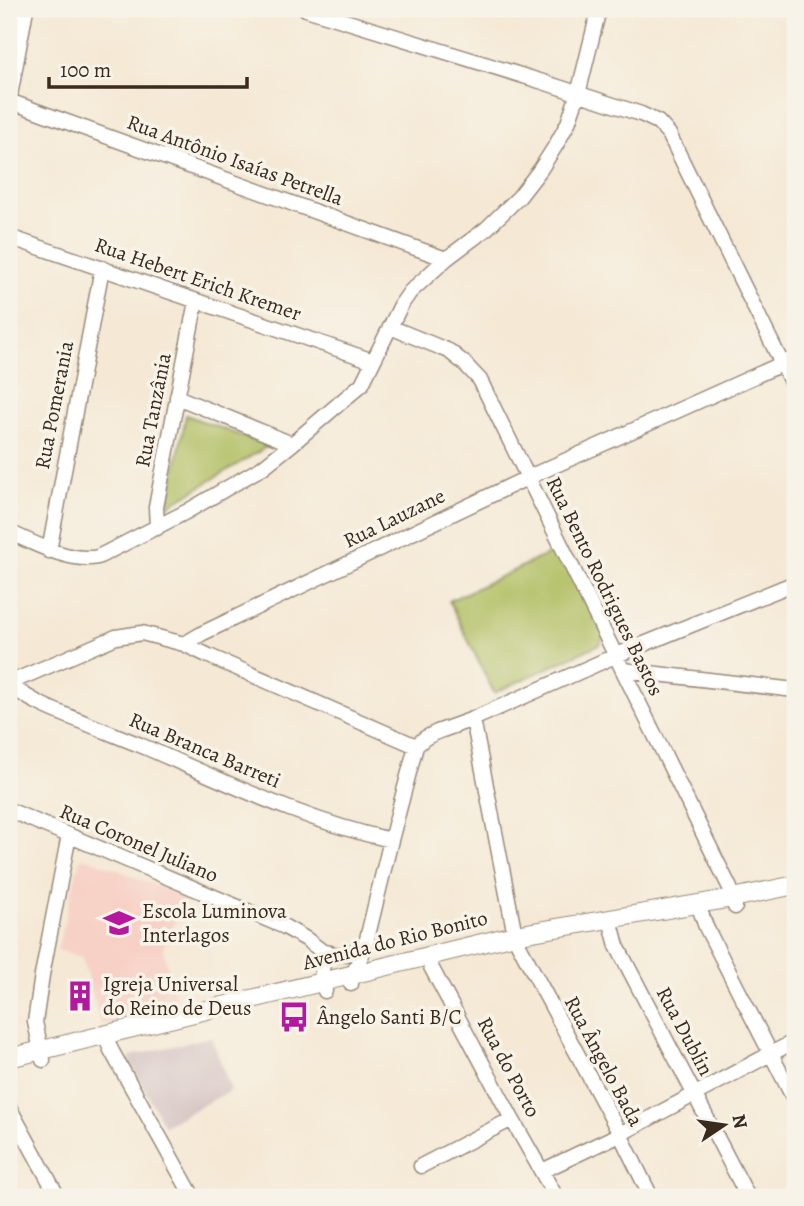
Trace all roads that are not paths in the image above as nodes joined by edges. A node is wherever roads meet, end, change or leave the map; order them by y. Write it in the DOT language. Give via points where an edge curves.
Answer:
graph roads {
  1 [pos="26,9"];
  2 [pos="306,9"];
  3 [pos="600,9"];
  4 [pos="578,94"];
  5 [pos="9,101"];
  6 [pos="9,237"];
  7 [pos="446,259"];
  8 [pos="102,268"];
  9 [pos="196,301"];
  10 [pos="390,327"];
  11 [pos="373,361"];
  12 [pos="788,361"];
  13 [pos="795,390"];
  14 [pos="177,397"];
  15 [pos="292,444"];
  16 [pos="529,477"];
  17 [pos="157,528"];
  18 [pos="9,532"];
  19 [pos="48,551"];
  20 [pos="795,583"];
  21 [pos="184,644"];
  22 [pos="617,655"];
  23 [pos="624,670"];
  24 [pos="9,684"];
  25 [pos="795,690"];
  26 [pos="473,719"];
  27 [pos="416,746"];
  28 [pos="9,810"];
  29 [pos="69,835"];
  30 [pos="391,840"];
  31 [pos="795,884"];
  32 [pos="795,894"];
  33 [pos="734,902"];
  34 [pos="699,909"];
  35 [pos="611,924"];
  36 [pos="517,940"];
  37 [pos="366,943"];
  38 [pos="323,952"];
  39 [pos="429,961"];
  40 [pos="351,979"];
  41 [pos="324,986"];
  42 [pos="107,1039"];
  43 [pos="795,1041"];
  44 [pos="771,1054"];
  45 [pos="42,1055"];
  46 [pos="9,1058"];
  47 [pos="9,1068"];
  48 [pos="695,1094"];
  49 [pos="795,1101"];
  50 [pos="9,1107"];
  51 [pos="512,1119"];
  52 [pos="620,1134"];
  53 [pos="421,1166"];
  54 [pos="542,1171"];
  55 [pos="58,1197"];
  56 [pos="193,1197"];
  57 [pos="556,1197"];
  58 [pos="651,1197"];
  59 [pos="748,1197"];
  1 -- 5 [label="street"];
  2 -- 4 [label="street"];
  3 -- 4 [label="street"];
  4 -- 7 [label="street" via="568,123 519,197"];
  4 -- 12 [label="street" via="641,114 669,134"];
  5 -- 7 [label="street, Rua Antônio Isaías Petrella"];
  6 -- 8 [label="street, Rua Hebert Erich Kremer"];
  7 -- 10 [label="street" via="411,292"];
  8 -- 9 [label="street, Rua Hebert Erich Kremer"];
  8 -- 19 [label="street, Rua Pomerania"];
  9 -- 11 [label="street, Rua Hebert Erich Kremer"];
  9 -- 14 [label="street, Rua Tanzânia"];
  10 -- 11 [label="street"];
  10 -- 16 [label="street, Rua Bento Rodrigues Bastos" via="449,351 480,380"];
  11 -- 15 [label="street" via="362,384"];
  12 -- 13 [label="street"];
  12 -- 16 [label="street, Rua Lauzane"];
  14 -- 15 [label="street"];
  14 -- 17 [label="street, Rua Tanzânia" via="156,507"];
  15 -- 17 [label="street" via="262,467"];
  16 -- 21 [label="street, Rua Lauzane"];
  16 -- 22 [label="street, Rua Bento Rodrigues Bastos"];
  17 -- 19 [label="street" via="90,559"];
  18 -- 19 [label="street"];
  20 -- 22 [label="street"];
  21 -- 24 [label="street" via="142,633 117,637"];
  21 -- 27 [label="street"];
  22 -- 23 [label="street, Rua Bento Rodrigues Bastos"];
  22 -- 26 [label="street"];
  23 -- 25 [label="street"];
  23 -- 33 [label="street, Rua Bento Rodrigues Bastos"];
  24 -- 30 [label="street, Rua Branca Barreti" via="42,706 262,798 321,821"];
  26 -- 27 [label="street" via="425,737"];
  26 -- 36 [label="street, Rua Ângelo Bada"];
  27 -- 30 [label="street"];
  28 -- 29 [label="street, Rua Coronel Juliano"];
  29 -- 38 [label="street, Rua Coronel Juliano" via="285,927"];
  29 -- 45 [label="street" via="35,1022"];
  30 -- 37 [label="street"];
  31 -- 33 [label="main road, Avenida do Rio Bonito"];
  32 -- 33 [label="main road, Avenida do Rio Bonito"];
  33 -- 34 [label="main road, Avenida do Rio Bonito"];
  34 -- 35 [label="main road, Avenida do Rio Bonito"];
  34 -- 44 [label="street"];
  35 -- 36 [label="main road, Avenida do Rio Bonito"];
  35 -- 48 [label="street, Rua Dublin" via="617,946"];
  36 -- 39 [label="main road, Avenida do Rio Bonito"];
  36 -- 52 [label="street, Rua Ângelo Bada"];
  37 -- 38 [label="street" via="345,954"];
  37 -- 40 [label="street"];
  38 -- 41 [label="street"];
  39 -- 40 [label="main road, Avenida do Rio Bonito"];
  39 -- 51 [label="street, Rua do Porto"];
  40 -- 41 [label="main road, Avenida do Rio Bonito"];
  41 -- 42 [label="main road, Avenida do Rio Bonito"];
  42 -- 45 [label="main road, Avenida do Rio Bonito"];
  42 -- 56 [label="street"];
  43 -- 44 [label="street"];
  44 -- 48 [label="street"];
  44 -- 49 [label="street"];
  45 -- 46 [label="main road, Avenida do Rio Bonito"];
  45 -- 47 [label="main road, Avenida do Rio Bonito"];
  48 -- 52 [label="street"];
  48 -- 59 [label="street, Rua Dublin"];
  50 -- 55 [label="street"];
  51 -- 53 [label="street"];
  51 -- 54 [label="street, Rua do Porto"];
  52 -- 54 [label="street"];
  52 -- 58 [label="street, Rua Ângelo Bada"];
  54 -- 57 [label="street, Rua do Porto"];
}
